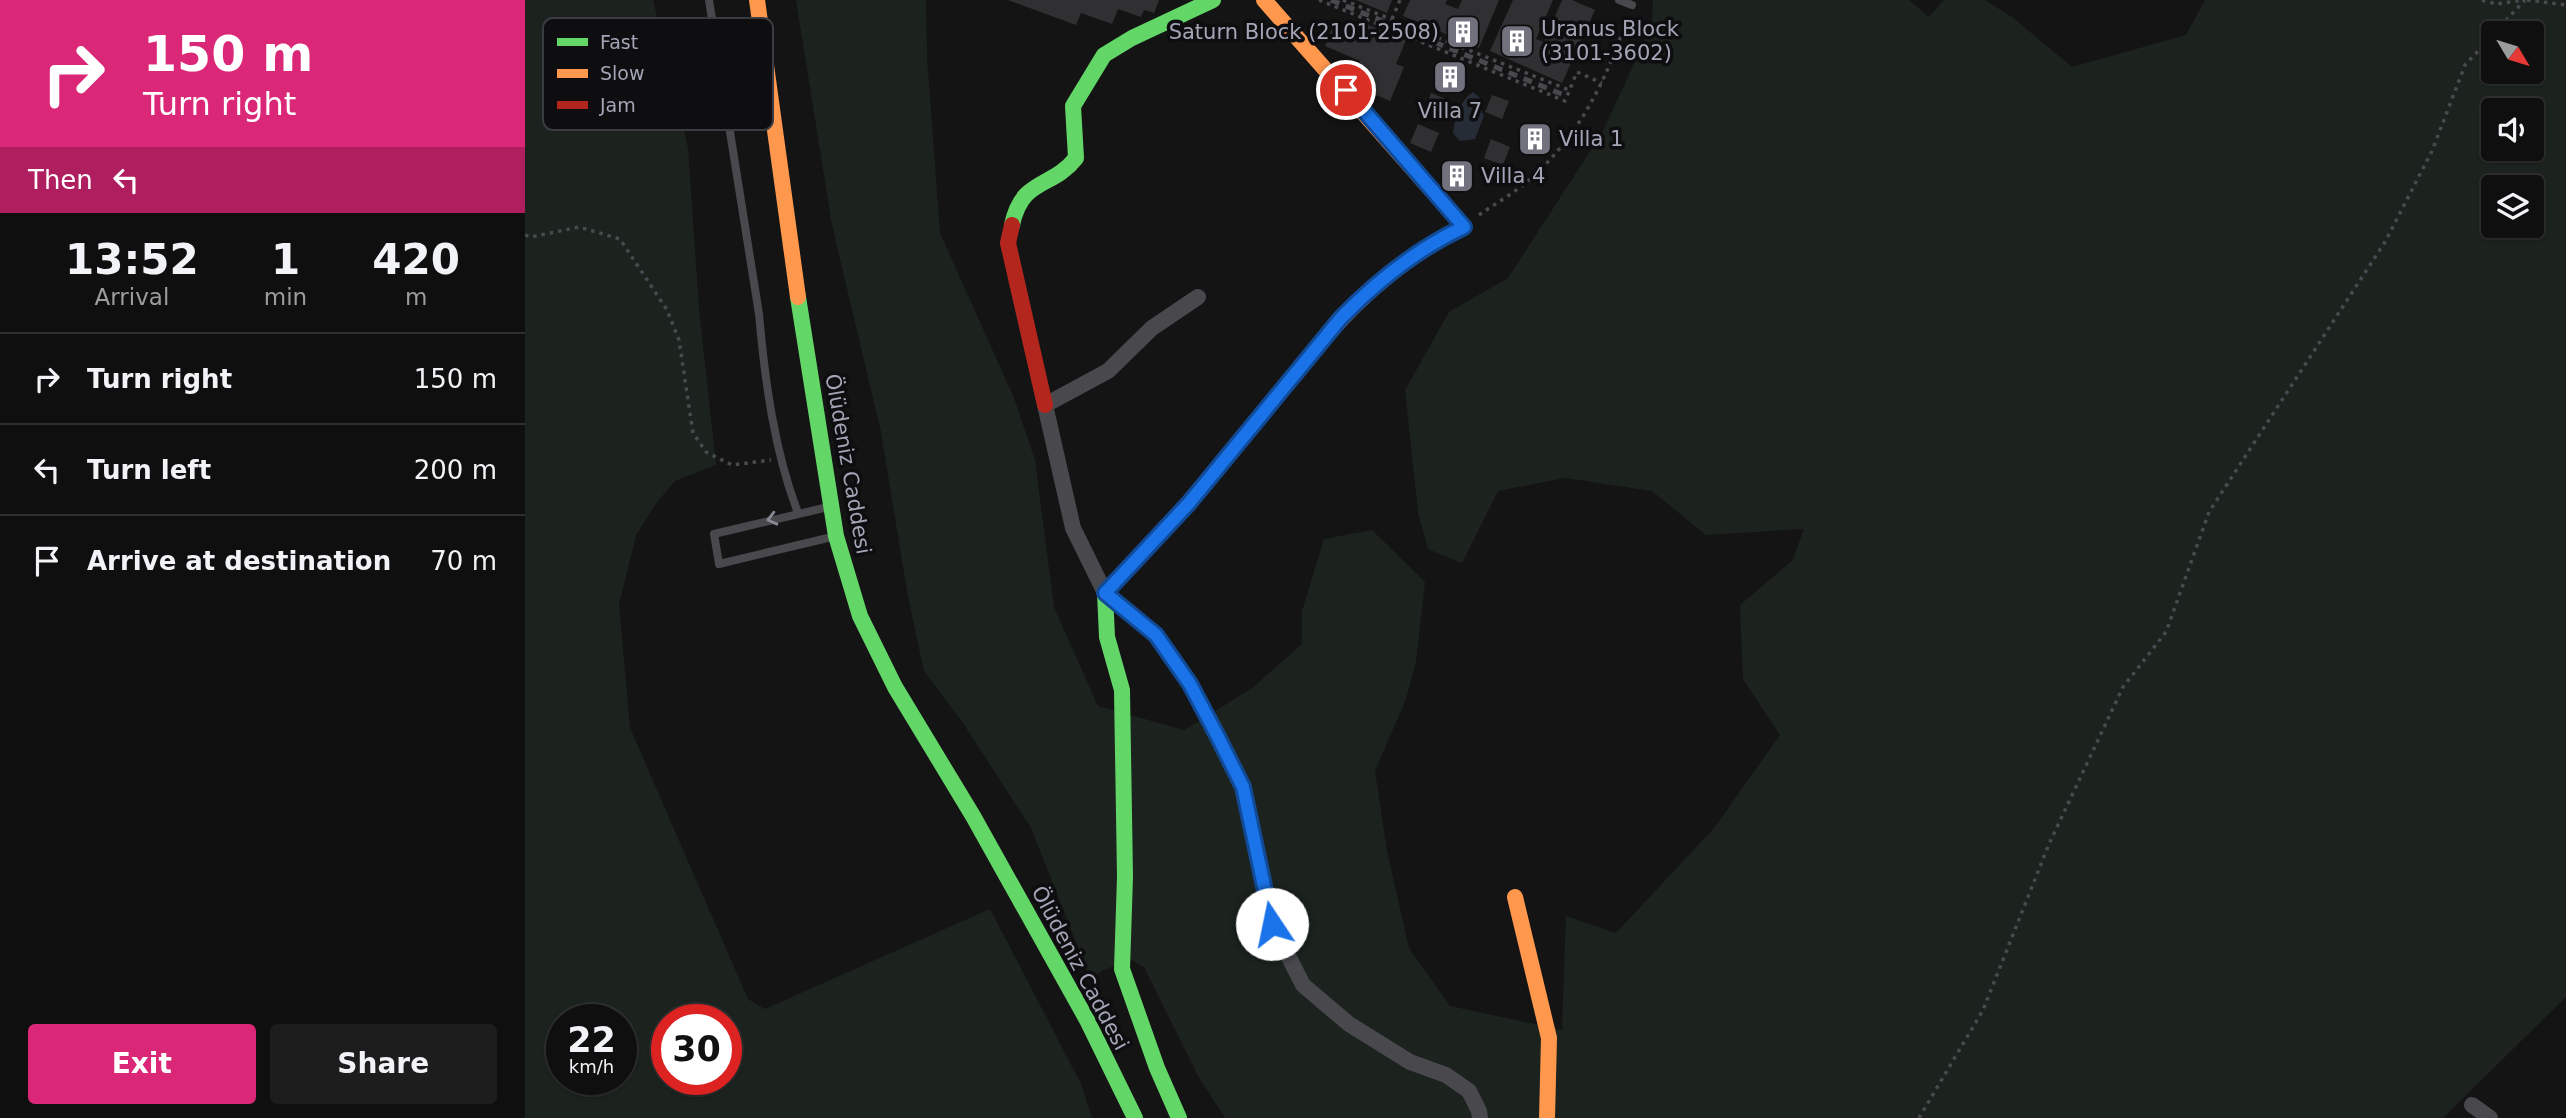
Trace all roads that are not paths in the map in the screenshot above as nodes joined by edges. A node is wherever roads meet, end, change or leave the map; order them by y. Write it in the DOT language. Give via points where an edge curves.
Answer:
graph roads {
  1 [pos="709,0"];
  2 [pos="757,0"];
  3 [pos="1213,0"];
  4 [pos="1264,0"];
  5 [pos="1619,0"];
  6 [pos="1632,5"];
  7 [pos="712,18"];
  8 [pos="760,18"];
  9 [pos="773,115"];
  10 [pos="729,130"];
  11 [pos="1198,297"];
  12 [pos="1045,405"];
  13 [pos="831,507"];
  14 [pos="798,513"];
  15 [pos="836,536"];
  16 [pos="1105,593"];
  17 [pos="1515,897"];
  18 [pos="2472,1105"];
  19 [pos="1135,1118"];
  20 [pos="1179,1118"];
  21 [pos="1480,1118"];
  22 [pos="1547,1118"];
  23 [pos="2490,1118"];
  1 -- 7 [label="lane"];
  2 -- 8 [label="street, Ölüdeniz Caddesi"];
  3 -- 12 [label="street" via="1104,55 1073,106 1076,158 1066,171 1037,184 1016,206 1008,243"];
  4 -- 16 [label="street" via="1464,227 1416,254 1367,291 1189,503"];
  5 -- 6 [label="lane"];
  9 -- 13 [label="street, Ölüdeniz Caddesi"];
  10 -- 14 [label="lane" via="780,458"];
  11 -- 12 [label="street" via="1152,328 1108,371"];
  12 -- 16 [label="street" via="1073,528"];
  13 -- 14 [label="lane"];
  13 -- 15 [label="street, Ölüdeniz Caddesi"];
  14 -- 15 [label="lane, one-way" via="714,534 719,564"];
  15 -- 19 [label="street, Ölüdeniz Caddesi" via="860,617 895,687 974,816 1087,1020"];
  16 -- 20 [label="street" via="1107,637 1122,690 1122,969"];
  16 -- 21 [label="street" via="1156,635 1190,684 1225,750 1243,787 1272,924 1303,985 1349,1024 1469,1091"];
  17 -- 22 [label="street" via="1549,1038"];
  18 -- 23 [label="street"];
}
